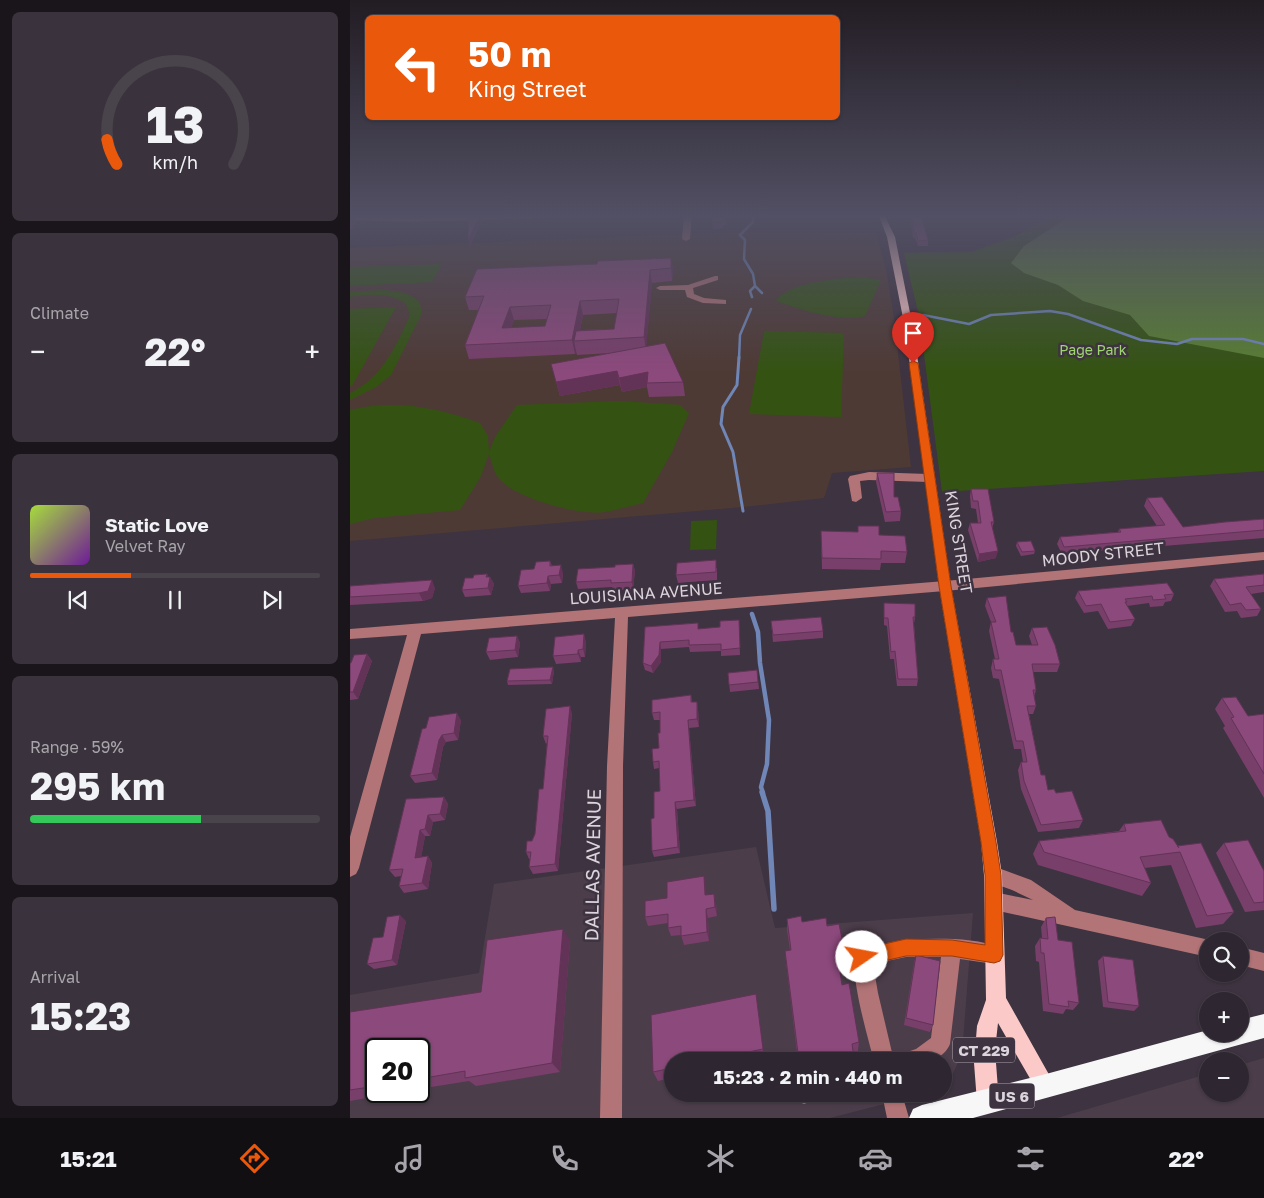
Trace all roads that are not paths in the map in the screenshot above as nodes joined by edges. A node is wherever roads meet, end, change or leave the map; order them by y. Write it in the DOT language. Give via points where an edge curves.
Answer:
graph roads {
  1 [pos="897,268"];
  2 [pos="715,278"];
  3 [pos="689,287"];
  4 [pos="660,288"];
  5 [pos="724,302"];
  6 [pos="928,478"];
  7 [pos="856,498"];
  8 [pos="1264,556"];
  9 [pos="945,586"];
  10 [pos="622,612"];
  11 [pos="414,629"];
  12 [pos="350,634"];
  13 [pos="350,868"];
  14 [pos="993,875"];
  15 [pos="994,901"];
  16 [pos="1072,919"];
  17 [pos="1199,946"];
  18 [pos="952,948"];
  19 [pos="994,955"];
  20 [pos="996,1000"];
  21 [pos="1264,1026"];
  22 [pos="1249,1030"];
  23 [pos="1206,1042"];
  24 [pos="882,1052"];
  25 [pos="929,1052"];
  26 [pos="1046,1087"];
  27 [pos="894,1102"];
  28 [pos="988,1102"];
  29 [pos="960,1114"];
  30 [pos="611,1118"];
  31 [pos="898,1118"];
  32 [pos="922,1118"];
  1 -- 6 [label="main road, KING STREET / CT 229" via="909,328"];
  2 -- 3 [label="street"];
  3 -- 4 [label="street"];
  3 -- 5 [label="street" via="690,295"];
  6 -- 7 [label="street" via="869,476 854,479"];
  6 -- 9 [label="main road, KING STREET / CT 229"];
  8 -- 9 [label="street, MOODY STREET"];
  9 -- 10 [label="street, LOUISIANA AVENUE"];
  9 -- 14 [label="main road, KING STREET / CT 229"];
  10 -- 11 [label="street, LOUISIANA AVENUE"];
  10 -- 30 [label="street, DALLAS AVENUE" via="615,766"];
  11 -- 12 [label="street, LOUISIANA AVENUE"];
  11 -- 13 [label="street"];
  14 -- 15 [label="main road, KING STREET / CT 229"];
  14 -- 16 [label="street" via="1022,883"];
  15 -- 16 [label="street"];
  15 -- 19 [label="main road, KING STREET / CT 229"];
  16 -- 17 [label="street"];
  18 -- 19 [label="street"];
  18 -- 24 [label="street" via="906,948 862,957"];
  18 -- 25 [label="street" via="940,1044"];
  19 -- 20 [label="main road, KING STREET / CT 229"];
  20 -- 26 [label="main road, KING STREET / CT 229"];
  20 -- 28 [label="main road, KING STREET / CT 229" via="987,1019 984,1038"];
  21 -- 22 [label="highway"];
  23 -- 26 [label="highway, US 6"];
  26 -- 28 [label="highway, US 6"];
  27 -- 31 [label="street"];
  28 -- 29 [label="highway, US 6"];
  29 -- 32 [label="highway, US 6"];
}
